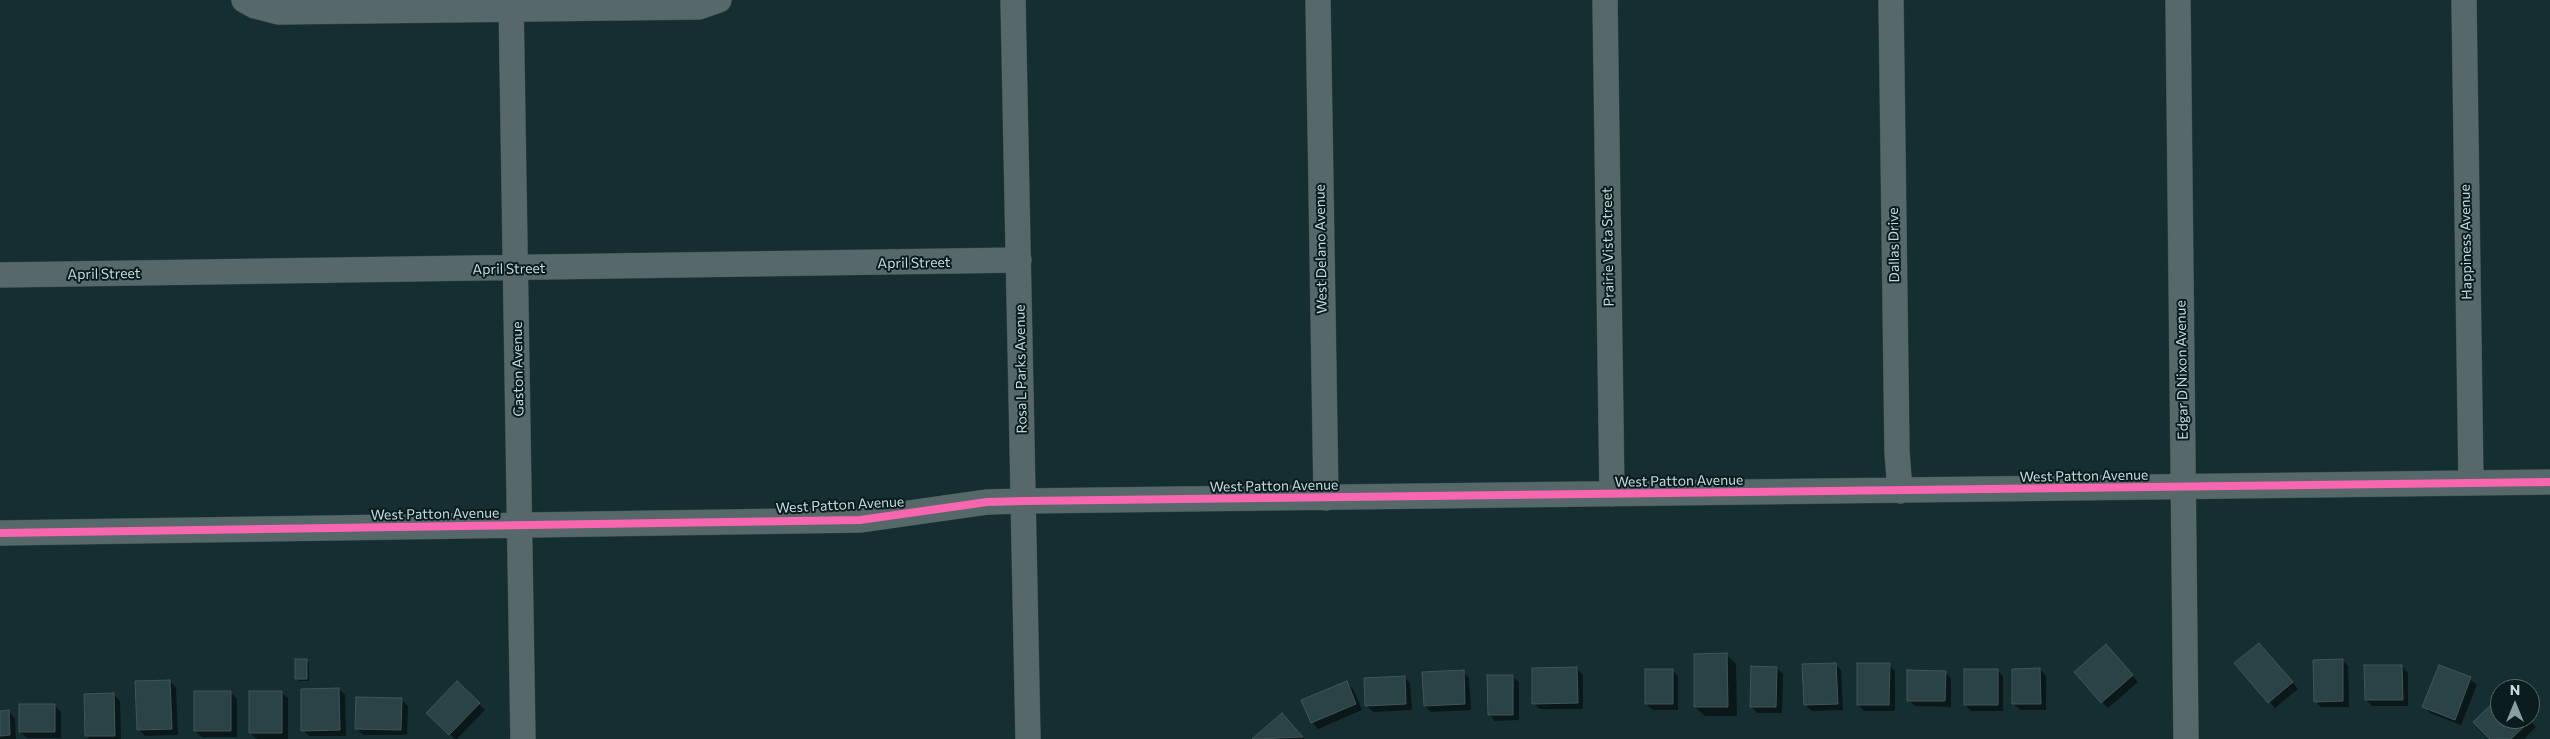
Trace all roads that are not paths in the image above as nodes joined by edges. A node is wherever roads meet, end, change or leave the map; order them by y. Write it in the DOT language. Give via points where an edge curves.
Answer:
graph roads {
  1 [pos="244,0"];
  2 [pos="719,0"];
  3 [pos="1014,0"];
  4 [pos="1318,0"];
  5 [pos="1605,0"];
  6 [pos="1891,0"];
  7 [pos="2178,0"];
  8 [pos="2464,0"];
  9 [pos="511,4"];
  10 [pos="1019,260"];
  11 [pos="516,269"];
  12 [pos="0,275"];
  13 [pos="2550,482"];
  14 [pos="2471,484"];
  15 [pos="2184,487"];
  16 [pos="1900,491"];
  17 [pos="1612,494"];
  18 [pos="1326,498"];
  19 [pos="1024,501"];
  20 [pos="521,525"];
  21 [pos="0,533"];
  22 [pos="523,739"];
  23 [pos="1028,739"];
  24 [pos="2186,739"];
  1 -- 9 [label="street" via="278,12"];
  2 -- 9 [label="street" via="699,7"];
  3 -- 10 [label="street, Rosa L Parks Avenue"];
  4 -- 18 [label="street, West Delano Avenue"];
  5 -- 17 [label="street, Prairie Vista Street"];
  6 -- 16 [label="street, Dallas Drive"];
  7 -- 15 [label="street, Edgar D Nixon Avenue"];
  8 -- 14 [label="street, Happiness Avenue"];
  9 -- 11 [label="street, Gaston Avenue"];
  10 -- 11 [label="street, April Street"];
  10 -- 19 [label="street, Rosa L Parks Avenue"];
  11 -- 12 [label="street, April Street"];
  11 -- 20 [label="street, Gaston Avenue"];
  13 -- 14 [label="street, West Patton Avenue"];
  14 -- 15 [label="street, West Patton Avenue"];
  15 -- 16 [label="street, West Patton Avenue"];
  15 -- 24 [label="street, Edgar D Nixon Avenue"];
  16 -- 17 [label="street, West Patton Avenue"];
  17 -- 18 [label="street, West Patton Avenue"];
  18 -- 19 [label="street, West Patton Avenue"];
  19 -- 20 [label="street, West Patton Avenue" via="987,502 860,520"];
  19 -- 23 [label="street, Rosa L Parks Avenue"];
  20 -- 21 [label="street, West Patton Avenue"];
  20 -- 22 [label="street, Gaston Avenue"];
}
